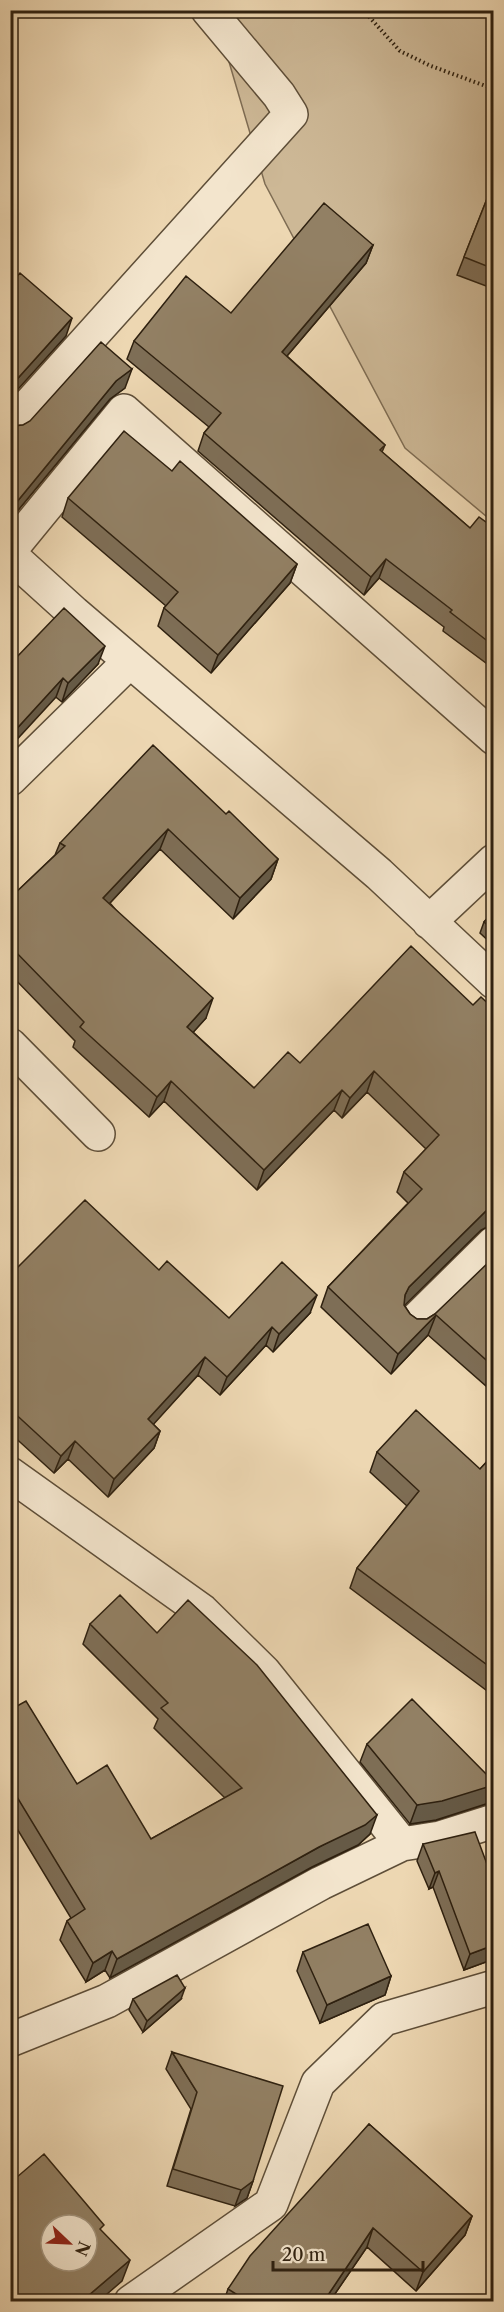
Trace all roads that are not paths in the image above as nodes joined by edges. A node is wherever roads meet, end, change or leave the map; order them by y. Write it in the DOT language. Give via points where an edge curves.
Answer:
graph roads {
  1 [pos="208,10"];
  2 [pos="10,426"];
  3 [pos="10,553"];
  4 [pos="130,661"];
  5 [pos="494,738"];
  6 [pos="10,779"];
  7 [pos="494,861"];
  8 [pos="429,922"];
  9 [pos="494,982"];
  10 [pos="10,1045"];
  11 [pos="98,1134"];
  12 [pos="494,1243"];
  13 [pos="415,1321"];
  14 [pos="10,1474"];
  15 [pos="494,1821"];
  16 [pos="402,1844"];
  17 [pos="494,1987"];
  18 [pos="10,2040"];
  19 [pos="131,2301"];
  1 -- 2 [label="street" via="291,114"];
  3 -- 4 [label="street"];
  3 -- 5 [label="street" via="124,411"];
  4 -- 6 [label="street"];
  4 -- 8 [label="street" via="379,874"];
  7 -- 8 [label="street"];
  8 -- 9 [label="street"];
  10 -- 11 [label="street"];
  12 -- 13 [label="street"];
  14 -- 16 [label="street" via="202,1611 264,1672"];
  15 -- 16 [label="street" via="440,1838"];
  16 -- 18 [label="street" via="107,2001"];
  17 -- 19 [label="street" via="384,2019 318,2083 271,2204"];
}
